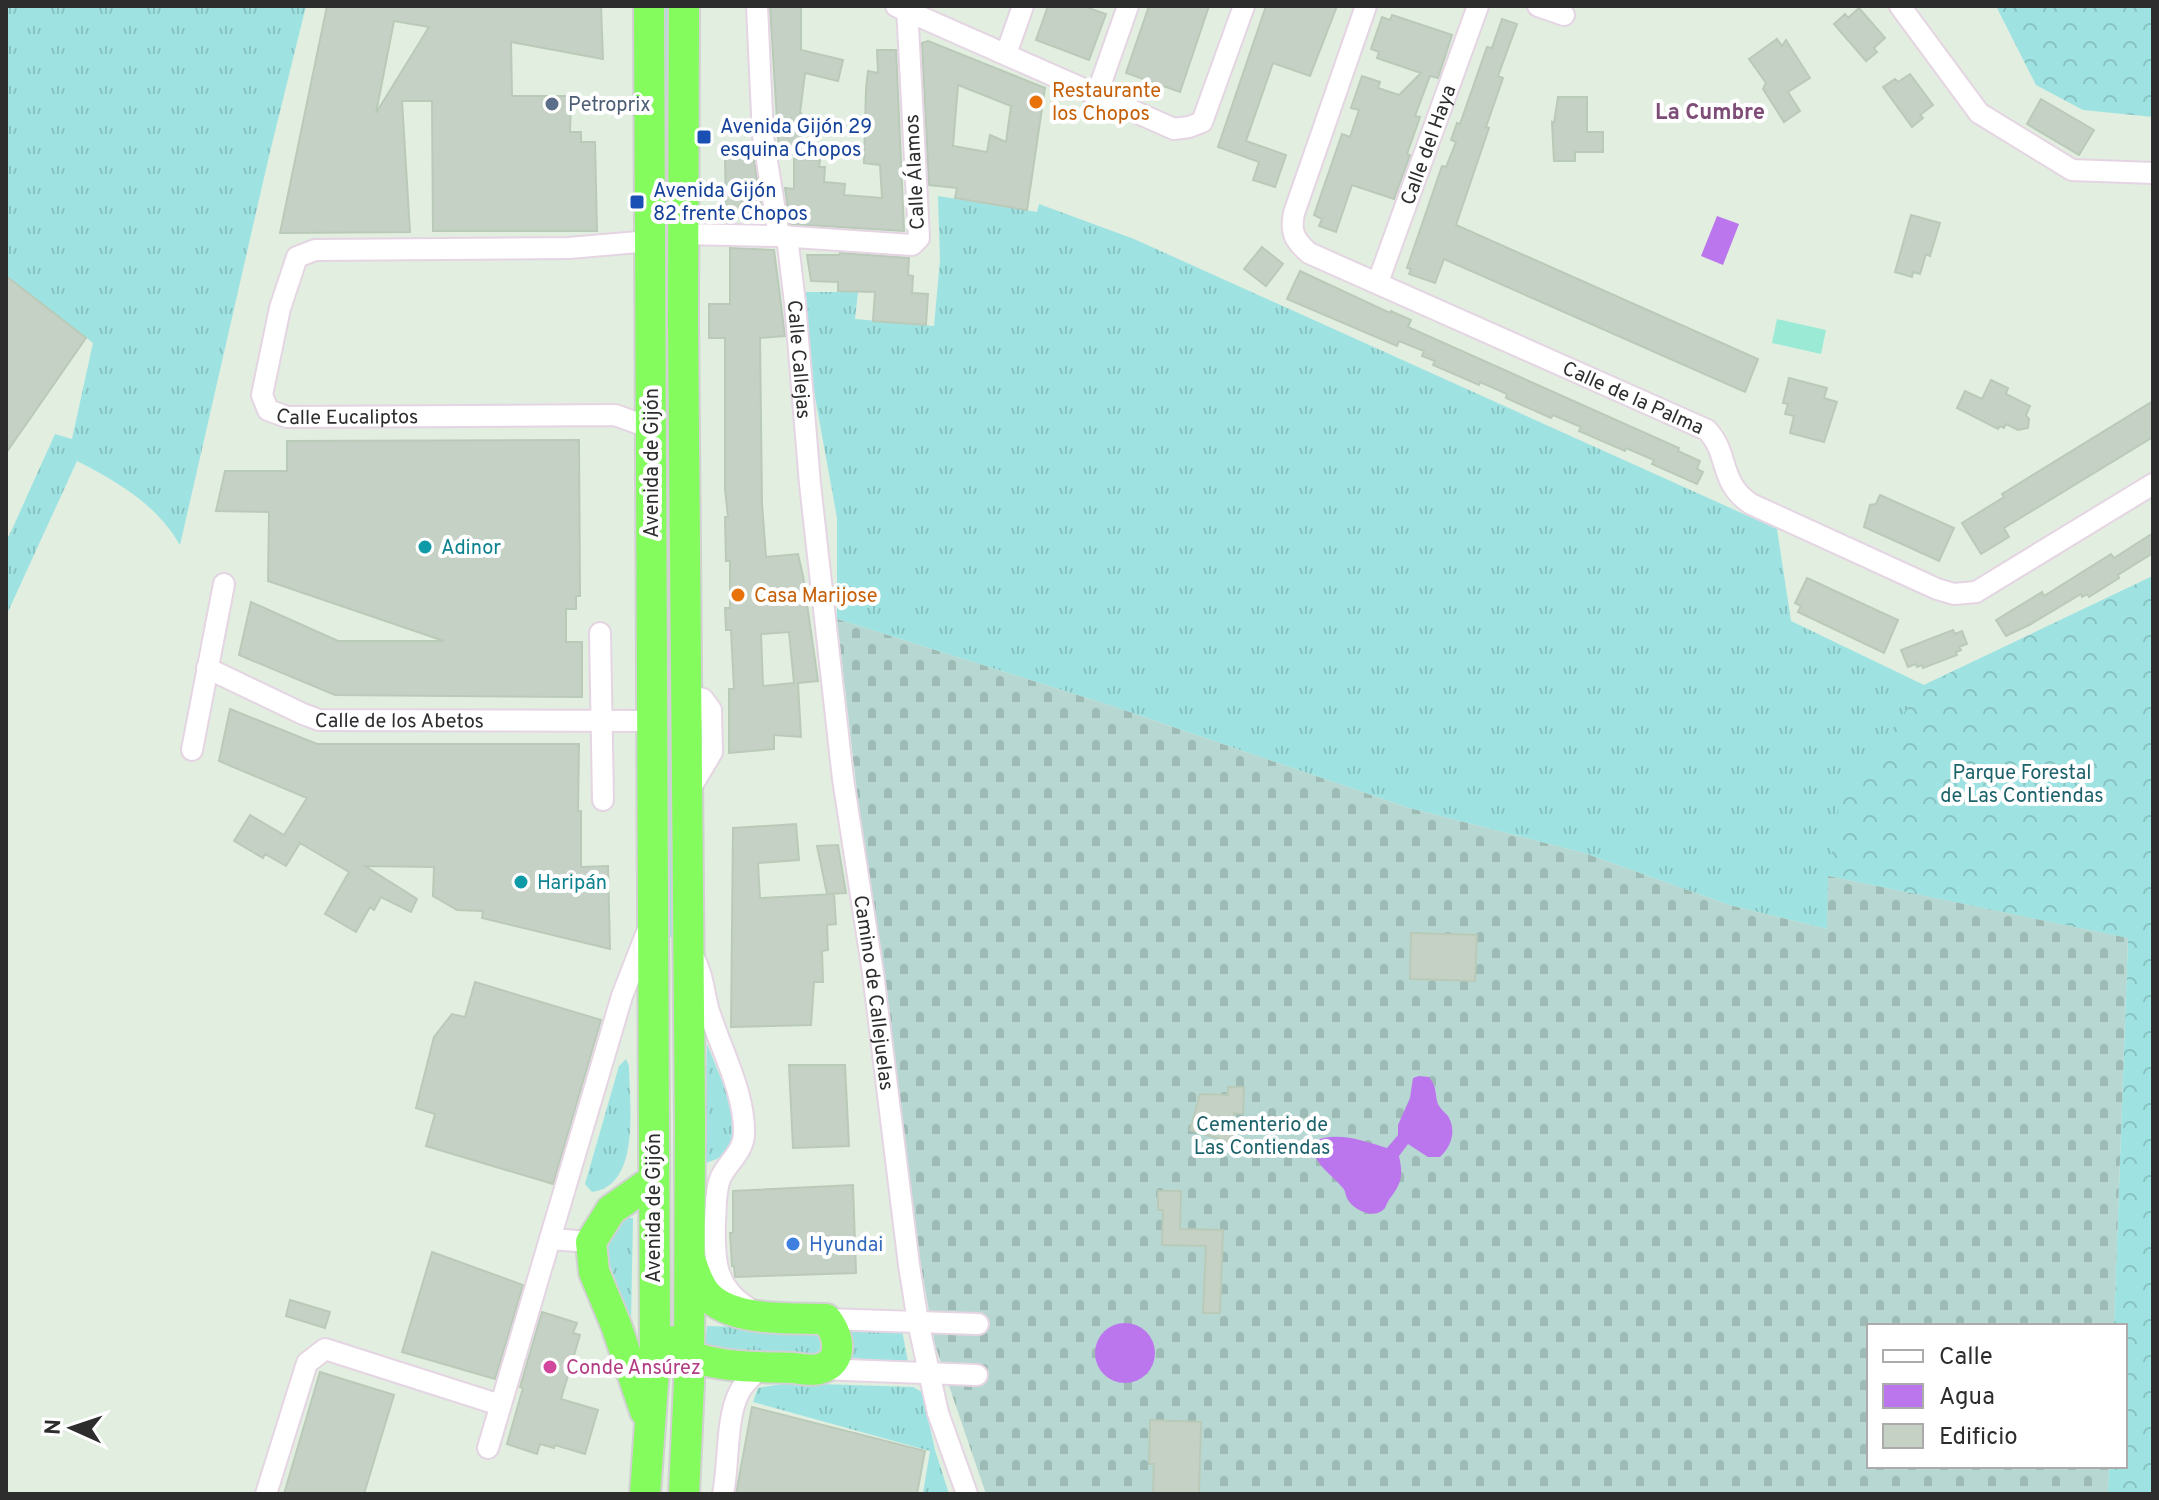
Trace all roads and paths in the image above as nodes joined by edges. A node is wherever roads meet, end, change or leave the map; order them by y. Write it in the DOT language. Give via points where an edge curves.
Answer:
graph roads {
  1 [pos="649,6"];
  2 [pos="684,6"];
  3 [pos="698,6"];
  4 [pos="757,6"];
  5 [pos="1023,6"];
  6 [pos="1128,6"];
  7 [pos="1244,6"];
  8 [pos="1366,6"];
  9 [pos="1478,6"];
  10 [pos="1538,6"];
  11 [pos="1900,6"];
  12 [pos="903,7"];
  13 [pos="1564,15"];
  14 [pos="1006,54"];
  15 [pos="685,91"];
  16 [pos="1097,94"];
  17 [pos="2153,173"];
  18 [pos="683,234"];
  19 [pos="783,236"];
  20 [pos="650,241"];
  21 [pos="1378,282"];
  22 [pos="651,428"];
  23 [pos="810,484"];
  24 [pos="2153,484"];
  25 [pos="224,584"];
  26 [pos="600,633"];
  27 [pos="207,668"];
  28 [pos="603,721"];
  29 [pos="651,721"];
  30 [pos="192,750"];
  31 [pos="603,800"];
  32 [pos="652,921"];
  33 [pos="687,945"];
  34 [pos="653,1047"];
  35 [pos="652,1181"];
  36 [pos="550,1239"];
  37 [pos="591,1242"];
  38 [pos="689,1256"];
  39 [pos="764,1317"];
  40 [pos="826,1319"];
  41 [pos="918,1322"];
  42 [pos="978,1324"];
  43 [pos="683,1339"];
  44 [pos="758,1367"];
  45 [pos="819,1369"];
  46 [pos="929,1373"];
  47 [pos="977,1375"];
  48 [pos="500,1405"];
  49 [pos="687,1413"];
  50 [pos="650,1427"];
  51 [pos="488,1448"];
  52 [pos="646,1491"];
  53 [pos="266,1494"];
  54 [pos="684,1494"];
  55 [pos="723,1494"];
  56 [pos="967,1494"];
  1 -- 20 [label="highway, Avenida de Gijón"];
  2 -- 15 [label="highway, Avenida de Gijón"];
  3 -- 15 [label="street, Avenida de Gijón" via="697,69"];
  4 -- 19 [label="street, Calle Callejas" via="763,136"];
  5 -- 14 [label="street"];
  6 -- 16 [label="street"];
  7 -- 16 [label="street" via="1202,122 1174,129"];
  8 -- 21 [label="street, Calle de la Palma" via="1291,229 1309,253"];
  9 -- 21 [label="street, Calle del Haya"];
  10 -- 13 [label="street"];
  11 -- 17 [label="street" via="1979,113 2072,170"];
  12 -- 14 [label="street"];
  12 -- 19 [label="street, Calle Álamos" via="919,238 912,245"];
  14 -- 16 [label="street"];
  15 -- 18 [label="highway, Avenida de Gijón"];
  18 -- 19 [label="street, Calle Álamos"];
  18 -- 33 [label="highway, Avenida de Gijón"];
  19 -- 23 [label="street, Calle Callejas" via="795,303"];
  20 -- 22 [label="highway, Avenida de Gijón"];
  20 -- 22 [label="street, Calle Eucaliptos" via="569,248 315,250 297,257 262,395 268,410 287,417 615,415"];
  21 -- 24 [label="street, Calle de la Palma" via="1707,430 1716,439 1730,484 1751,504 1954,594 1976,592"];
  22 -- 29 [label="highway, Avenida de Gijón"];
  23 -- 41 [label="street, Camino de Callejuelas" via="843,779"];
  25 -- 27 [label="street"];
  26 -- 28 [label="street"];
  27 -- 28 [label="street, Calle de los Abetos" via="319,720"];
  27 -- 30 [label="street"];
  28 -- 29 [label="street, Calle de los Abetos"];
  28 -- 31 [label="street"];
  29 -- 32 [label="highway, Avenida de Gijón"];
  32 -- 34 [label="highway, Avenida de Gijón"];
  32 -- 36 [label="street, Avenida de Gijón" via="622,996"];
  33 -- 38 [label="highway, Avenida de Gijón"];
  33 -- 39 [label="street, Avenida de Gijón" via="703,975 744,1126 740,1148 716,1193 715,1265 734,1299"];
  34 -- 35 [label="highway, Avenida de Gijón"];
  34 -- 43 [label="highway" via="664,1081 667,1326"];
  35 -- 37 [label="highway" via="611,1210"];
  35 -- 50 [label="highway, Avenida de Gijón" via="655,1355"];
  36 -- 37 [label="street"];
  36 -- 48 [label="street, Avenida de Gijón"];
  37 -- 50 [label="highway" via="594,1272"];
  38 -- 39 [label="highway" via="708,1297 720,1306"];
  38 -- 43 [label="highway, Avenida de Gijón"];
  39 -- 40 [label="highway"];
  39 -- 43 [label="highway" via="708,1319"];
  40 -- 41 [label="street"];
  40 -- 45 [label="highway" via="838,1341 837,1352"];
  41 -- 42 [label="street"];
  41 -- 46 [label="street, Camino de Callejuelas"];
  43 -- 44 [label="highway" via="700,1360"];
  43 -- 49 [label="highway, Avenida de Gijón"];
  43 -- 52 [label="highway" via="666,1348 663,1431"];
  44 -- 45 [label="highway"];
  44 -- 49 [label="highway" via="714,1380"];
  44 -- 55 [label="street" via="738,1394 733,1412"];
  45 -- 46 [label="street"];
  46 -- 47 [label="street"];
  46 -- 56 [label="street, Camino de Callejuelas"];
  48 -- 51 [label="street, Avenida de Gijón"];
  48 -- 53 [label="street" via="325,1349 307,1363"];
  49 -- 54 [label="highway, Avenida de Gijón"];
  50 -- 52 [label="highway, Avenida de Gijón"];
}
